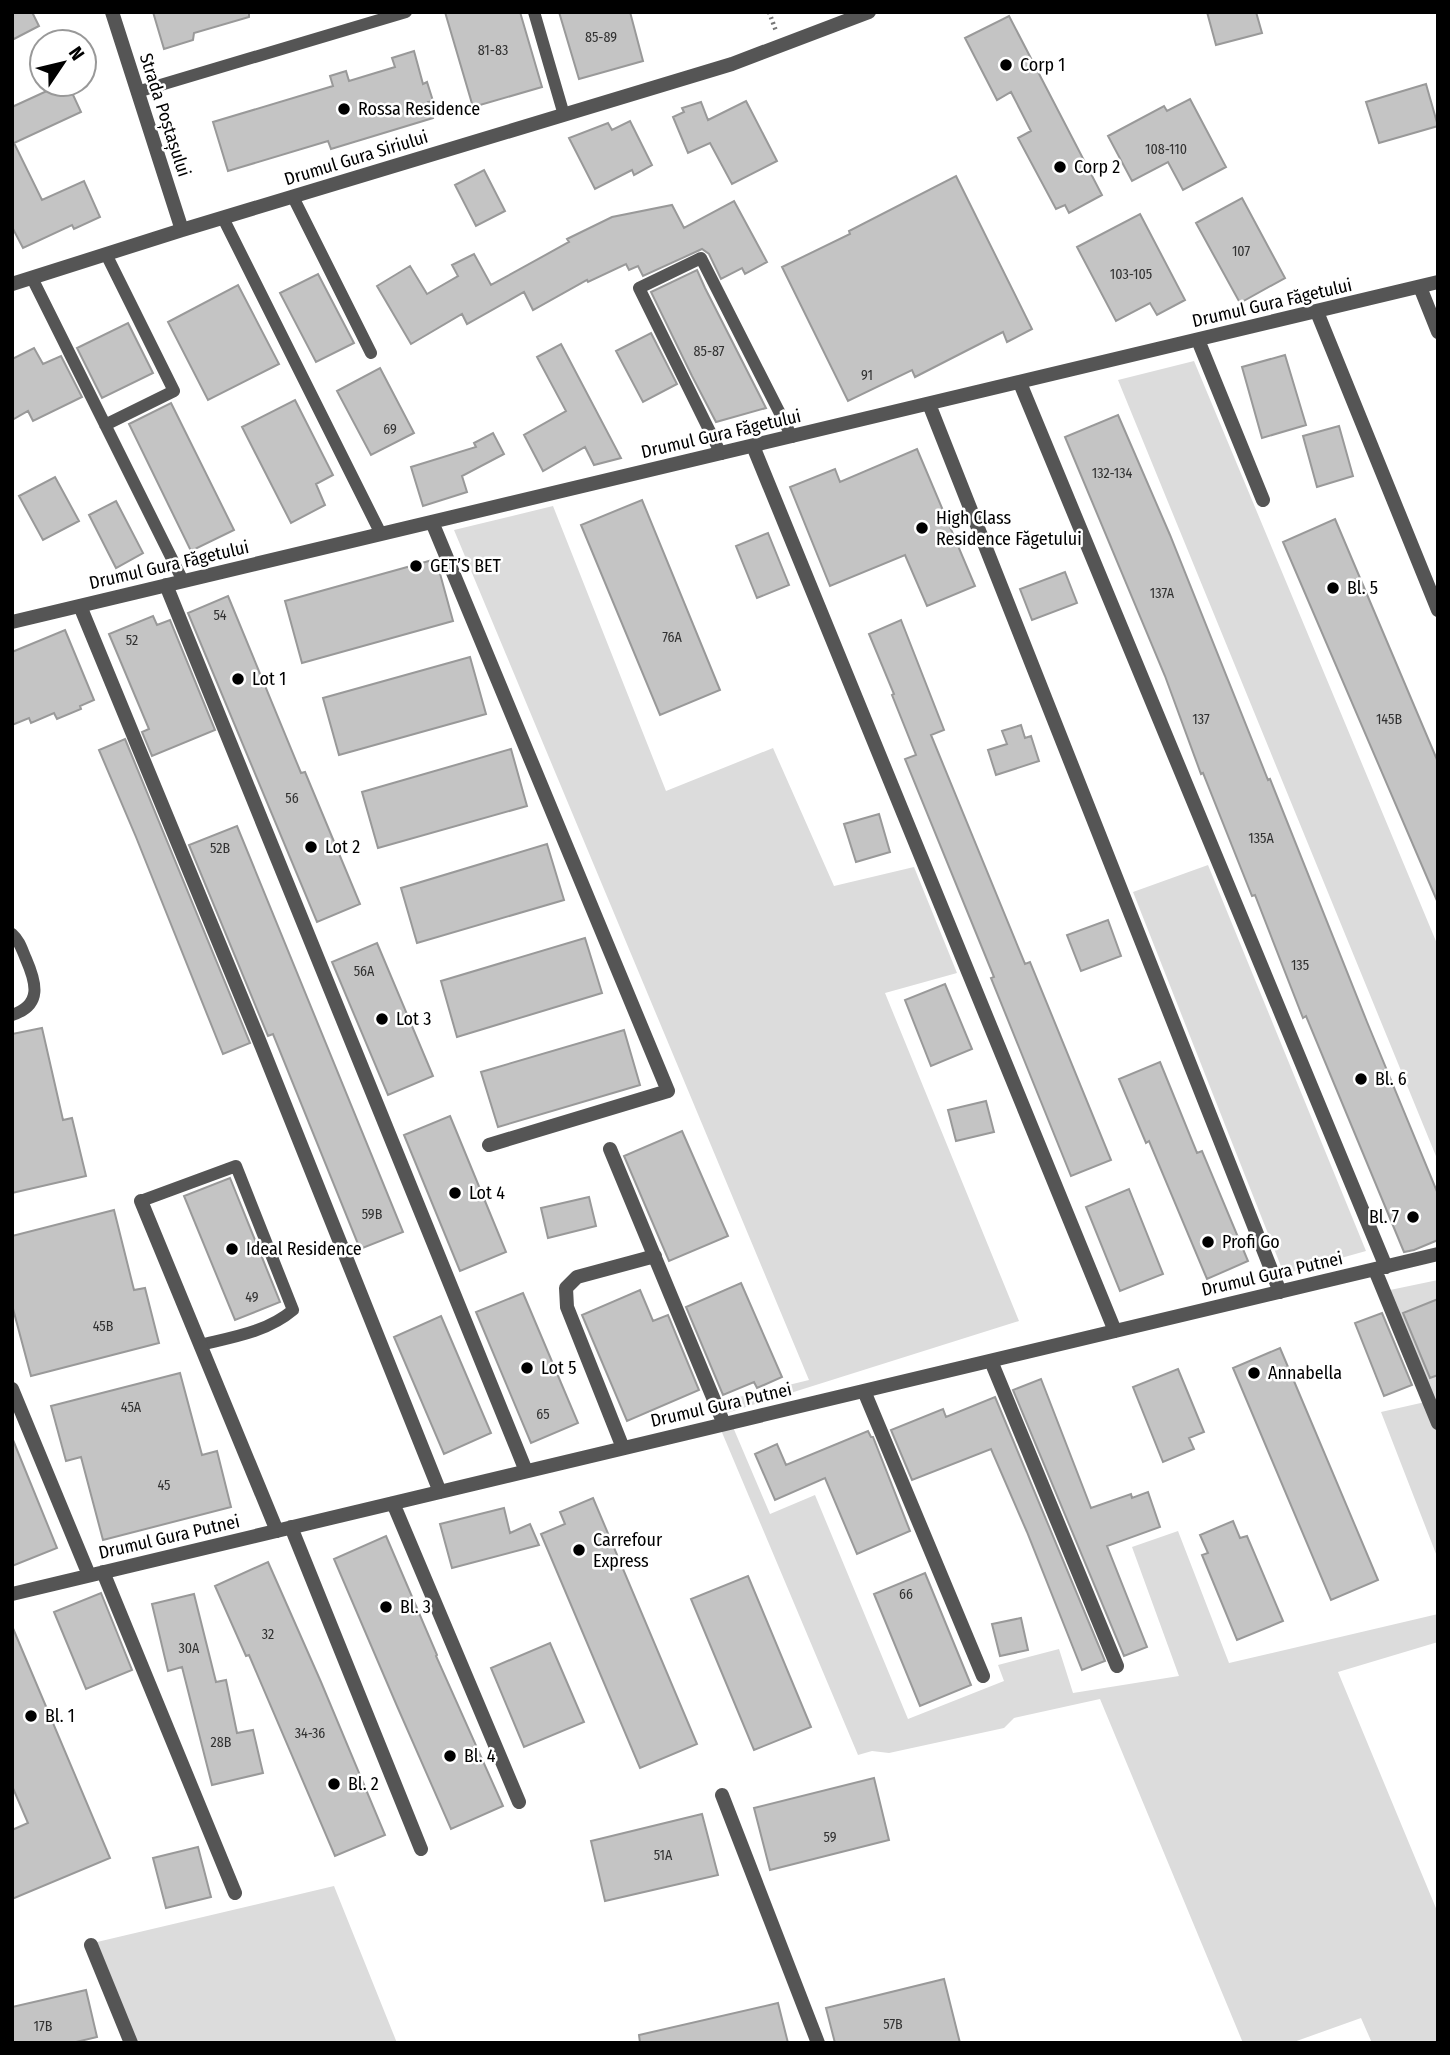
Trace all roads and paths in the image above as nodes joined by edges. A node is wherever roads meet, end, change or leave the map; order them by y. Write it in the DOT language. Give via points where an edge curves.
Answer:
graph roads {
  1 [pos="112,12"];
  2 [pos="406,12"];
  3 [pos="534,12"];
  4 [pos="869,12"];
  5 [pos="137,92"];
  6 [pos="564,115"];
  7 [pos="293,197"];
  8 [pos="223,218"];
  9 [pos="182,230"];
  10 [pos="106,254"];
  11 [pos="32,278"];
  12 [pos="1438,282"];
  13 [pos="12,284"];
  14 [pos="1420,287"];
  15 [pos="1317,312"];
  16 [pos="1438,331"];
  17 [pos="1198,340"];
  18 [pos="371,352"];
  19 [pos="1020,383"];
  20 [pos="929,404"];
  21 [pos="105,425"];
  22 [pos="792,437"];
  23 [pos="753,446"];
  24 [pos="720,454"];
  25 [pos="1263,500"];
  26 [pos="432,522"];
  27 [pos="381,534"];
  28 [pos="1431,576"];
  29 [pos="183,581"];
  30 [pos="166,585"];
  31 [pos="80,606"];
  32 [pos="1438,611"];
  33 [pos="12,622"];
  34 [pos="12,934"];
  35 [pos="12,1015"];
  36 [pos="489,1144"];
  37 [pos="610,1149"];
  38 [pos="141,1201"];
  39 [pos="1438,1254"];
  40 [pos="655,1256"];
  41 [pos="1381,1268"];
  42 [pos="1280,1292"];
  43 [pos="1115,1331"];
  44 [pos="201,1345"];
  45 [pos="991,1361"];
  46 [pos="12,1389"];
  47 [pos="864,1391"];
  48 [pos="1438,1423"];
  49 [pos="724,1424"];
  50 [pos="623,1448"];
  51 [pos="526,1471"];
  52 [pos="440,1492"];
  53 [pos="393,1503"];
  54 [pos="284,1529"];
  55 [pos="96,1574"];
  56 [pos="12,1594"];
  57 [pos="1117,1666"];
  58 [pos="983,1676"];
  59 [pos="722,1795"];
  60 [pos="519,1802"];
  61 [pos="421,1849"];
  62 [pos="235,1893"];
  63 [pos="91,1945"];
  64 [pos="131,2043"];
  65 [pos="818,2043"];
  1 -- 5 [label="street, Strada Poștașului"];
  2 -- 5 [label="lane"];
  3 -- 6 [label="lane"];
  4 -- 6 [label="street, Drumul Gura Siriului" via="732,64"];
  5 -- 9 [label="street, Strada Poștașului"];
  6 -- 7 [label="street, Drumul Gura Siriului"];
  7 -- 8 [label="street, Drumul Gura Siriului"];
  7 -- 18 [label="lane"];
  8 -- 9 [label="street, Drumul Gura Siriului"];
  8 -- 27 [label="lane"];
  9 -- 10 [label="street, Drumul Gura Siriului"];
  10 -- 11 [label="street, Drumul Gura Siriului"];
  10 -- 21 [label="lane" via="174,391"];
  11 -- 13 [label="street, Drumul Gura Siriului"];
  11 -- 21 [label="lane"];
  12 -- 14 [label="street, Drumul Gura Făgetului"];
  14 -- 15 [label="street, Drumul Gura Făgetului"];
  14 -- 16 [label="street"];
  15 -- 17 [label="street, Drumul Gura Făgetului"];
  15 -- 28 [label="street"];
  17 -- 19 [label="street, Drumul Gura Făgetului"];
  17 -- 25 [label="street"];
  19 -- 20 [label="street, Drumul Gura Făgetului"];
  19 -- 41 [label="street"];
  20 -- 22 [label="street, Drumul Gura Făgetului"];
  20 -- 42 [label="street"];
  21 -- 29 [label="lane"];
  22 -- 23 [label="street, Drumul Gura Făgetului"];
  22 -- 24 [label="lane" via="701,258 639,288"];
  23 -- 24 [label="street, Drumul Gura Făgetului"];
  23 -- 43 [label="street"];
  24 -- 26 [label="street, Drumul Gura Făgetului"];
  26 -- 27 [label="street, Drumul Gura Făgetului"];
  26 -- 36 [label="street" via="667,1091"];
  27 -- 29 [label="street, Drumul Gura Făgetului"];
  28 -- 32 [label="street"];
  29 -- 30 [label="street, Drumul Gura Făgetului"];
  30 -- 31 [label="street, Drumul Gura Făgetului"];
  30 -- 51 [label="street"];
  31 -- 33 [label="street, Drumul Gura Făgetului"];
  31 -- 52 [label="street"];
  34 -- 35 [label="lane" via="34,977 35,995 29,1006"];
  37 -- 40 [label="street"];
  38 -- 44 [label="street"];
  38 -- 44 [label="lane" via="236,1166 293,1310 261,1330"];
  39 -- 41 [label="street, Drumul Gura Putnei"];
  40 -- 49 [label="street"];
  40 -- 50 [label="street" via="577,1277 566,1287 567,1307"];
  41 -- 42 [label="street, Drumul Gura Putnei"];
  41 -- 48 [label="street"];
  42 -- 43 [label="street, Drumul Gura Putnei"];
  43 -- 45 [label="street, Drumul Gura Putnei"];
  44 -- 54 [label="street"];
  45 -- 47 [label="street, Drumul Gura Putnei"];
  45 -- 57 [label="street"];
  46 -- 55 [label="street"];
  47 -- 49 [label="street, Drumul Gura Putnei"];
  47 -- 58 [label="street"];
  49 -- 50 [label="street, Drumul Gura Putnei"];
  50 -- 51 [label="street, Drumul Gura Putnei"];
  51 -- 52 [label="street, Drumul Gura Putnei"];
  52 -- 53 [label="street, Drumul Gura Putnei"];
  53 -- 54 [label="street, Drumul Gura Putnei"];
  53 -- 60 [label="street"];
  54 -- 55 [label="street, Drumul Gura Putnei"];
  54 -- 61 [label="street"];
  55 -- 56 [label="street, Drumul Gura Putnei"];
  55 -- 62 [label="street"];
  59 -- 65 [label="street"];
  63 -- 64 [label="street"];
}
